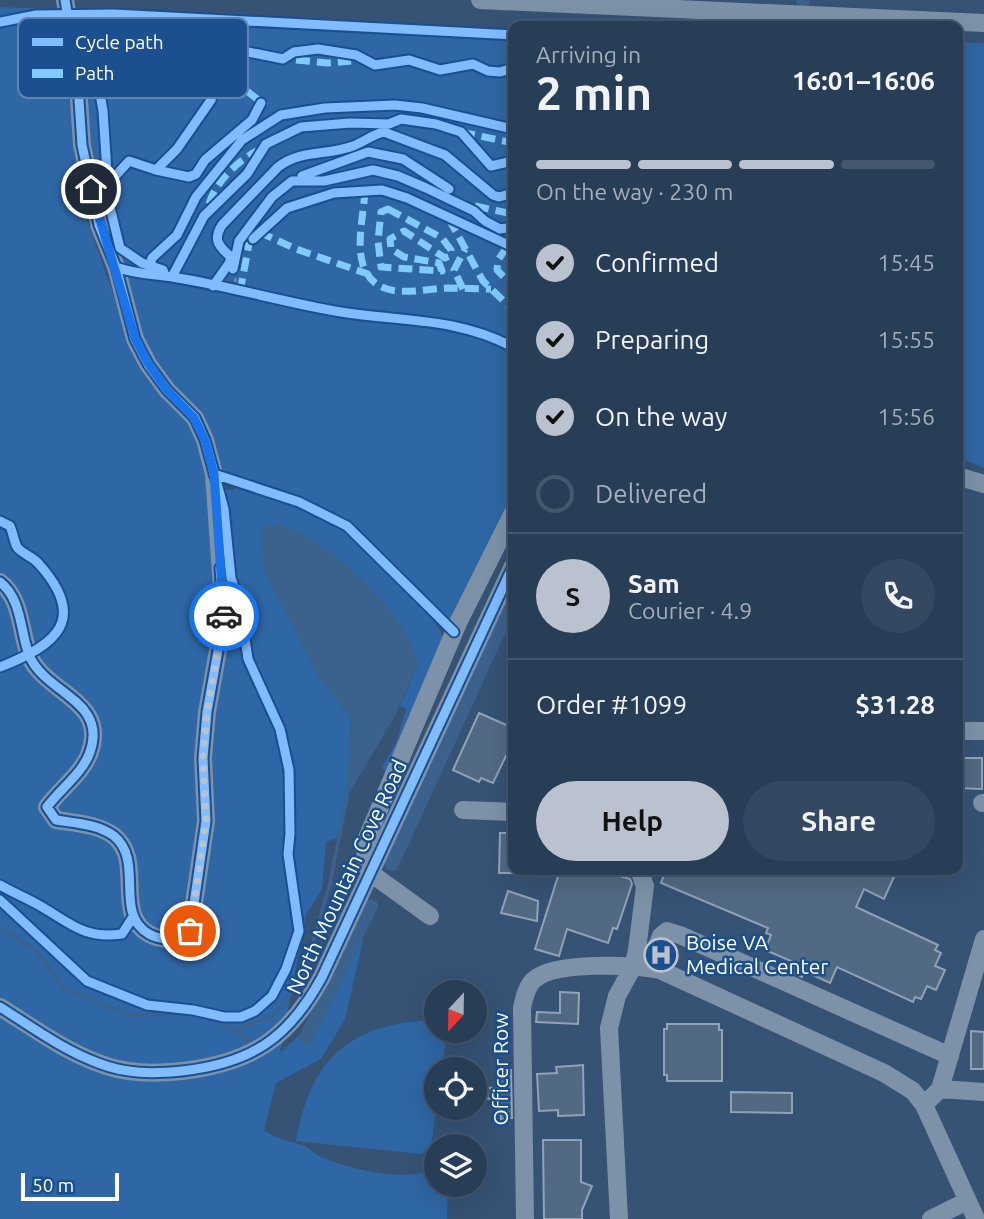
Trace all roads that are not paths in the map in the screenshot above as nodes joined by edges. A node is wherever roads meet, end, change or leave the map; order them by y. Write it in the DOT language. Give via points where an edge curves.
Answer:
graph roads {
  1 [pos="65,0"];
  2 [pos="480,0"];
  3 [pos="496,0"];
  4 [pos="769,14"];
  5 [pos="68,18"];
  6 [pos="936,21"];
  7 [pos="963,22"];
  8 [pos="984,23"];
  9 [pos="79,98"];
  10 [pos="963,478"];
  11 [pos="984,484"];
  12 [pos="508,523"];
  13 [pos="508,577"];
  14 [pos="0,582"];
  15 [pos="963,731"];
  16 [pos="984,731"];
  17 [pos="463,810"];
  18 [pos="508,812"];
  19 [pos="369,872"];
  20 [pos="641,875"];
  21 [pos="430,916"];
  22 [pos="984,939"];
  23 [pos="640,967"];
  24 [pos="0,1007"];
  25 [pos="950,1056"];
  26 [pos="940,1089"];
  27 [pos="984,1092"];
  28 [pos="924,1105"];
  29 [pos="967,1201"];
  30 [pos="525,1219"];
  31 [pos="619,1219"];
  32 [pos="930,1219"];
  33 [pos="976,1219"];
  1 -- 5 [label="street"];
  2 -- 3 [label="street"];
  3 -- 4 [label="street"];
  4 -- 6 [label="street"];
  7 -- 8 [label="street"];
  9 -- 14 [label="street" via="82,145 99,225 135,338 167,390 194,418 214,474 224,617 207,712 203,758 206,821 190,931 174,939 159,939 145,932 133,917 128,856 114,837 89,825 56,820 47,807 90,752 92,725 81,703 38,673 20,615"];
  10 -- 11 [label="street"];
  12 -- 19 [label="street" via="458,623 367,838"];
  13 -- 19 [label="street, North Mountain Cove Road"];
  15 -- 16 [label="street"];
  17 -- 18 [label="street"];
  19 -- 21 [label="street"];
  19 -- 24 [label="street, North Mountain Cove Road" via="311,998 273,1040 235,1061 165,1073 126,1072 72,1052"];
  20 -- 23 [label="street" via="645,886"];
  22 -- 25 [label="street"];
  23 -- 25 [label="street" via="667,931"];
  23 -- 28 [label="street" via="660,970 884,1073 913,1091"];
  23 -- 30 [label="street, Officer Row" via="550,972 535,978 524,996"];
  23 -- 31 [label="street" via="617,996 609,1028"];
  25 -- 26 [label="street"];
  26 -- 27 [label="street"];
  26 -- 28 [label="street"];
  28 -- 29 [label="street"];
  29 -- 32 [label="street"];
  29 -- 33 [label="street"];
}
